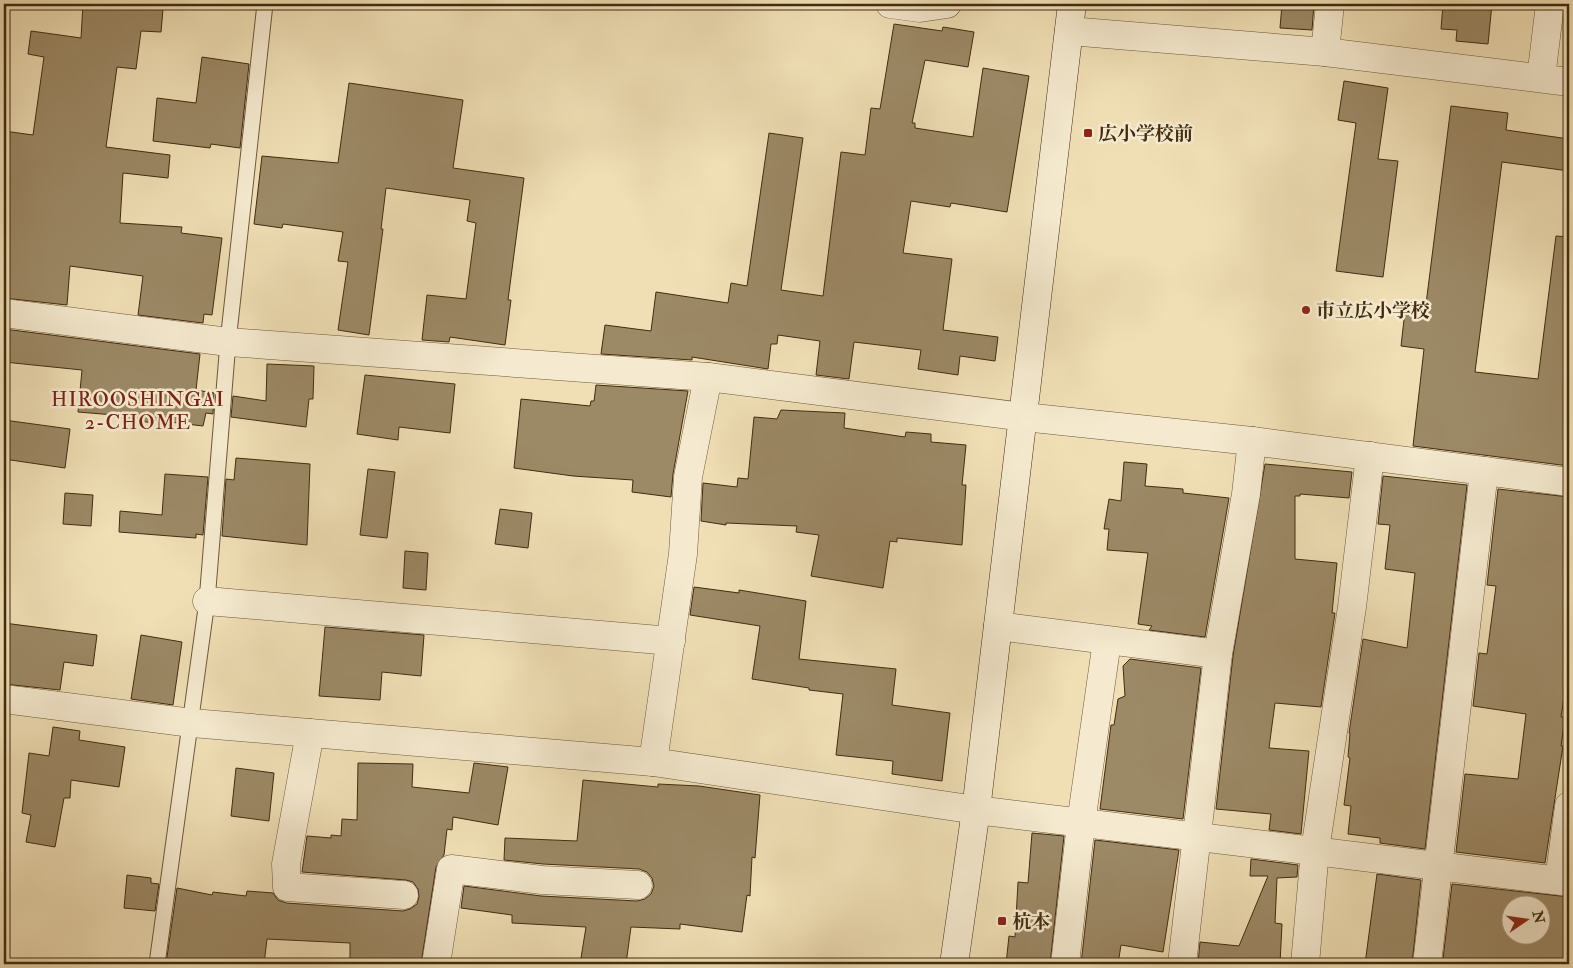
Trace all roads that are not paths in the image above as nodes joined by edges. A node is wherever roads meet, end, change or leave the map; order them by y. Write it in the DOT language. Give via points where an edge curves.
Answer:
graph roads {
  1 [pos="266,4"];
  2 [pos="890,4"];
  3 [pos="947,4"];
  4 [pos="1330,4"];
  5 [pos="1550,4"];
  6 [pos="1066,11"];
  7 [pos="1325,52"];
  8 [pos="1541,78"];
  9 [pos="1569,82"];
  10 [pos="4,313"];
  11 [pos="228,342"];
  12 [pos="708,377"];
  13 [pos="1024,417"];
  14 [pos="1252,441"];
  15 [pos="1370,456"];
  16 [pos="1484,471"];
  17 [pos="1569,482"];
  18 [pos="206,601"];
  19 [pos="998,626"];
  20 [pos="670,641"];
  21 [pos="1107,641"];
  22 [pos="1218,654"];
  23 [pos="4,699"];
  24 [pos="192,722"];
  25 [pos="310,733"];
  26 [pos="653,762"];
  27 [pos="1569,806"];
  28 [pos="976,810"];
  29 [pos="1080,823"];
  30 [pos="1196,838"];
  31 [pos="1315,850"];
  32 [pos="1437,866"];
  33 [pos="1564,881"];
  34 [pos="638,885"];
  35 [pos="404,896"];
  36 [pos="157,964"];
  37 [pos="436,964"];
  38 [pos="954,964"];
  39 [pos="1065,964"];
  40 [pos="1182,964"];
  41 [pos="1305,964"];
  42 [pos="1427,964"];
  1 -- 11 [label="lane"];
  2 -- 3 [label="street" via="920,8"];
  4 -- 7 [label="street"];
  5 -- 8 [label="street"];
  6 -- 7 [label="street"];
  6 -- 13 [label="street"];
  7 -- 8 [label="street"];
  8 -- 9 [label="street"];
  10 -- 11 [label="street"];
  11 -- 12 [label="street"];
  11 -- 18 [label="lane"];
  12 -- 13 [label="street"];
  12 -- 20 [label="street" via="688,477 683,554"];
  13 -- 14 [label="street"];
  13 -- 19 [label="street"];
  14 -- 15 [label="street"];
  14 -- 22 [label="street"];
  15 -- 16 [label="street"];
  15 -- 31 [label="street" via="1352,607"];
  16 -- 17 [label="street"];
  16 -- 32 [label="street"];
  18 -- 20 [label="street"];
  18 -- 24 [label="lane"];
  19 -- 21 [label="street"];
  19 -- 28 [label="street"];
  20 -- 26 [label="street"];
  21 -- 22 [label="street"];
  21 -- 29 [label="street"];
  22 -- 30 [label="street"];
  23 -- 24 [label="street"];
  24 -- 25 [label="street"];
  24 -- 36 [label="lane"];
  25 -- 26 [label="street"];
  25 -- 35 [label="street" via="286,864 287,887"];
  26 -- 28 [label="street"];
  27 -- 33 [label="street"];
  28 -- 29 [label="street"];
  28 -- 38 [label="street"];
  29 -- 30 [label="street"];
  29 -- 39 [label="street"];
  30 -- 31 [label="street"];
  30 -- 40 [label="street"];
  31 -- 32 [label="street"];
  31 -- 41 [label="street"];
  32 -- 33 [label="street"];
  32 -- 42 [label="street"];
  34 -- 37 [label="street" via="542,880 451,868"];
}
